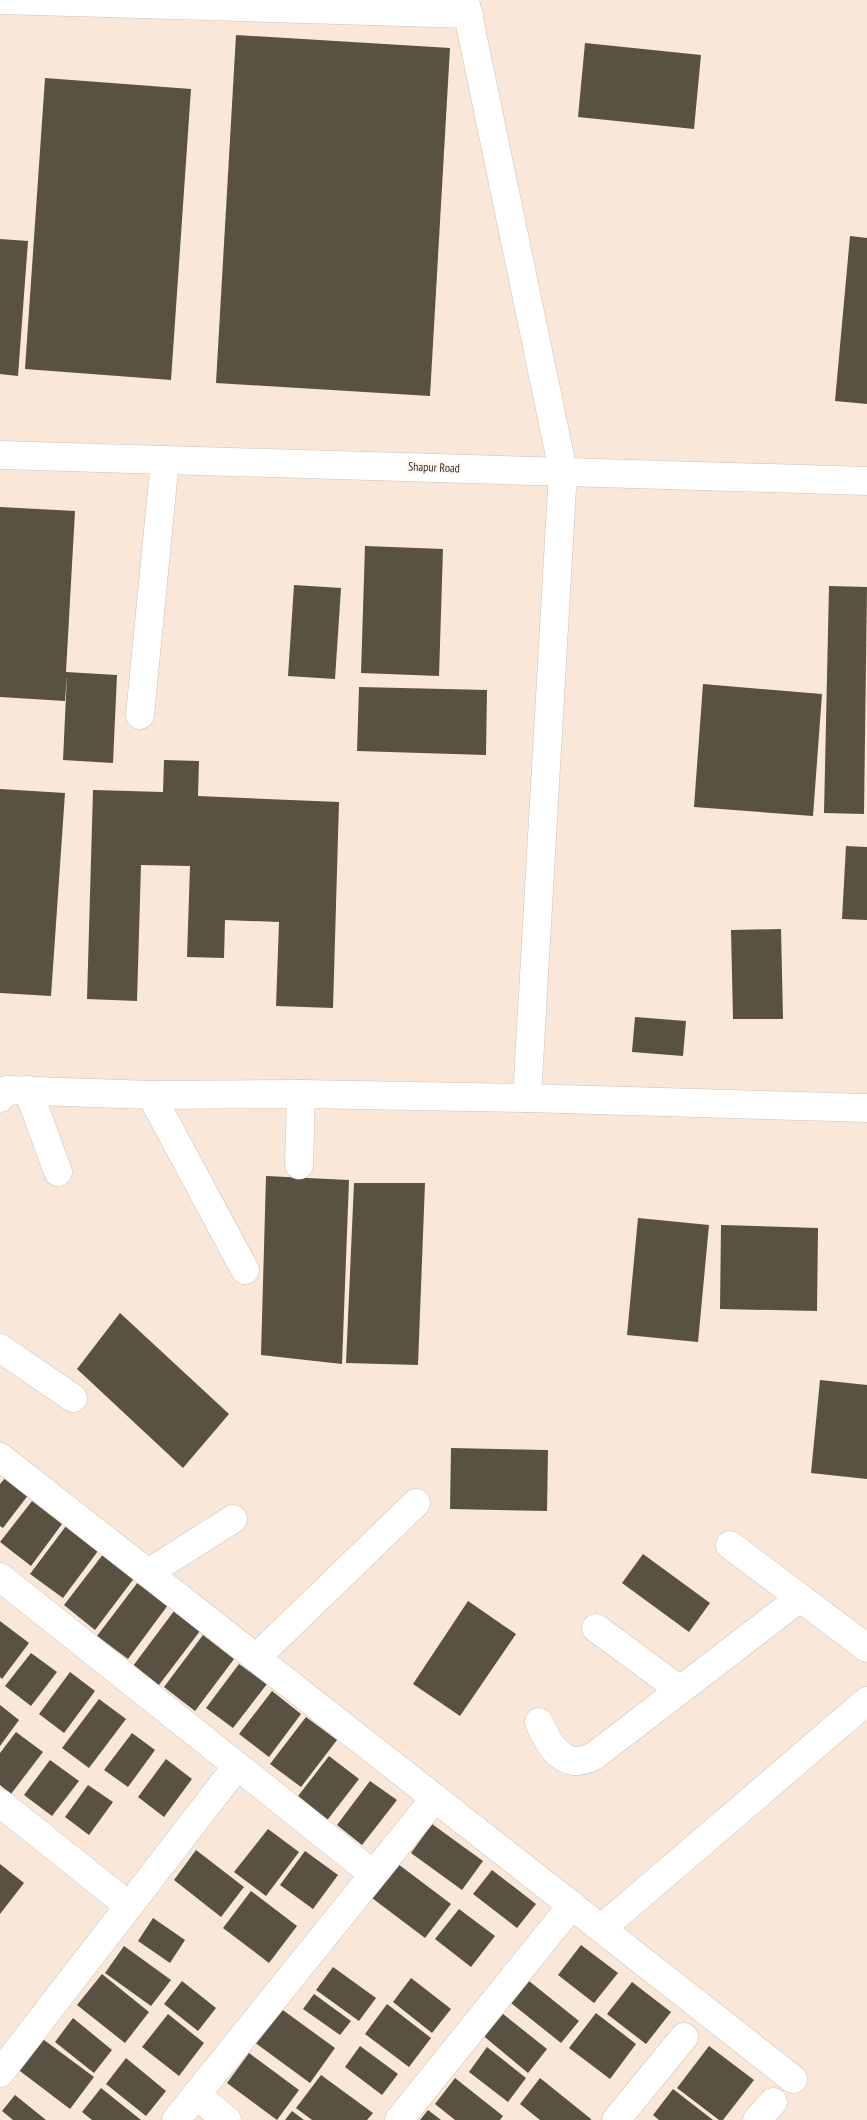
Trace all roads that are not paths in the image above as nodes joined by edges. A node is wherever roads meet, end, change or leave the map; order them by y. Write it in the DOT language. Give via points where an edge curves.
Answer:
graph roads {
  1 [pos="3,0"];
  2 [pos="467,7"];
  3 [pos="0,455"];
  4 [pos="165,460"];
  5 [pos="563,471"];
  6 [pos="867,481"];
  7 [pos="140,715"];
  8 [pos="28,1090"];
  9 [pos="301,1094"];
  10 [pos="151,1095"];
  11 [pos="0,1098"];
  12 [pos="527,1098"];
  13 [pos="867,1108"];
  14 [pos="299,1165"];
  15 [pos="58,1172"];
  16 [pos="245,1270"];
  17 [pos="0,1348"];
  18 [pos="73,1398"];
  19 [pos="0,1457"];
  20 [pos="416,1503"];
  21 [pos="233,1519"];
  22 [pos="730,1545"];
  23 [pos="148,1573"];
  24 [pos="0,1577"];
  25 [pos="800,1598"];
  26 [pos="596,1628"];
  27 [pos="867,1648"];
  28 [pos="256,1658"];
  29 [pos="680,1690"];
  30 [pos="867,1701"];
  31 [pos="539,1722"];
  32 [pos="237,1766"];
  33 [pos="435,1798"];
  34 [pos="0,1803"];
  35 [pos="373,1874"];
  36 [pos="572,1905"];
  37 [pos="129,1906"];
  38 [pos="602,1928"];
  39 [pos="684,2037"];
  40 [pos="0,2073"];
  41 [pos="793,2079"];
  42 [pos="196,2096"];
  43 [pos="176,2120"];
  44 [pos="227,2120"];
  45 [pos="400,2120"];
  46 [pos="616,2120"];
  1 -- 2 [label="street"];
  2 -- 5 [label="street"];
  3 -- 4 [label="street, Shapur Road"];
  4 -- 5 [label="street, Shapur Road"];
  4 -- 7 [label="street"];
  5 -- 6 [label="street, Shapur Road"];
  5 -- 12 [label="street"];
  8 -- 10 [label="street"];
  8 -- 11 [label="street" via="6,1090"];
  8 -- 15 [label="street"];
  9 -- 10 [label="street"];
  9 -- 12 [label="street"];
  9 -- 14 [label="street"];
  10 -- 16 [label="street"];
  12 -- 13 [label="street"];
  17 -- 18 [label="street"];
  19 -- 23 [label="street"];
  20 -- 28 [label="street"];
  21 -- 23 [label="street"];
  22 -- 25 [label="street"];
  23 -- 28 [label="street"];
  24 -- 32 [label="street"];
  25 -- 27 [label="street"];
  25 -- 29 [label="street"];
  26 -- 29 [label="street"];
  28 -- 33 [label="street"];
  29 -- 31 [label="street" via="584,1761 571,1761 558,1753 548,1742"];
  30 -- 38 [label="street"];
  32 -- 35 [label="street"];
  32 -- 37 [label="street"];
  33 -- 35 [label="street"];
  33 -- 36 [label="street"];
  34 -- 37 [label="street"];
  35 -- 42 [label="street"];
  36 -- 38 [label="street"];
  36 -- 45 [label="street"];
  37 -- 40 [label="street"];
  38 -- 41 [label="street"];
  39 -- 46 [label="street"];
  42 -- 43 [label="street"];
  42 -- 44 [label="street"];
}
